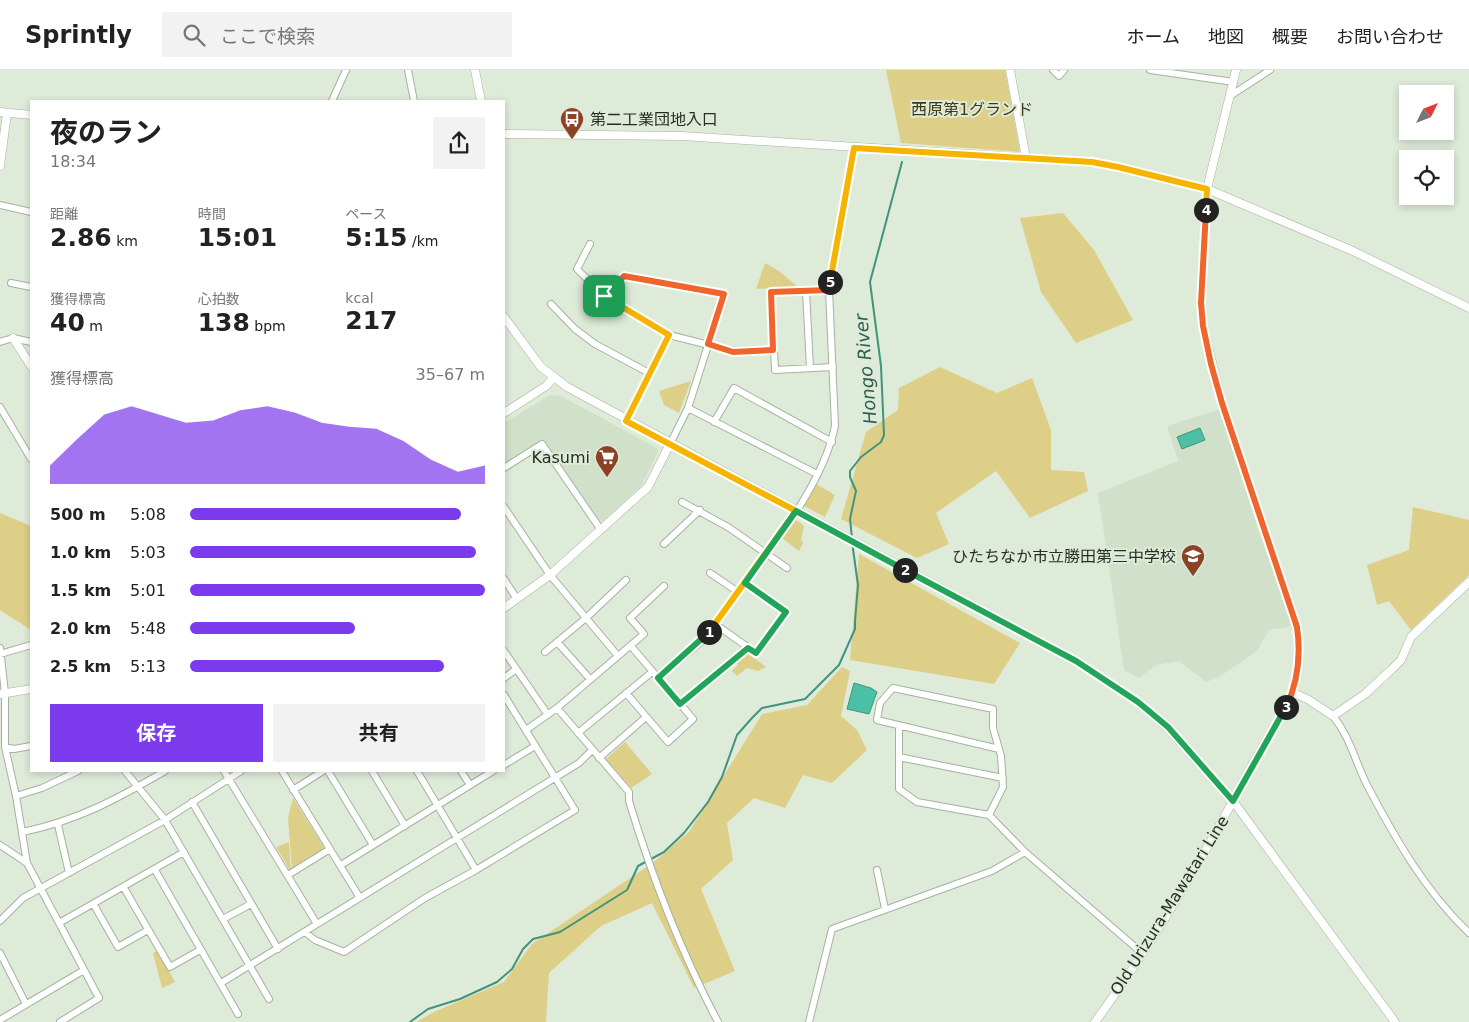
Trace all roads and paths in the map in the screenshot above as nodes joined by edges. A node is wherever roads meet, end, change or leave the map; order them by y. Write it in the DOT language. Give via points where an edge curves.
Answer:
graph roads {
  1 [pos="346,70"];
  2 [pos="408,70"];
  3 [pos="475,70"];
  4 [pos="1010,70"];
  5 [pos="1053,70"];
  6 [pos="1064,70"];
  7 [pos="1150,70"];
  8 [pos="1236,70"];
  9 [pos="1270,70"];
  10 [pos="1234,82"];
  11 [pos="1230,96"];
  12 [pos="332,100"];
  13 [pos="414,100"];
  14 [pos="481,100"];
  15 [pos="4,112"];
  16 [pos="30,115"];
  17 [pos="505,134"];
  18 [pos="854,148"];
  19 [pos="1026,158"];
  20 [pos="0,166"];
  21 [pos="1207,189"];
  22 [pos="0,205"];
  23 [pos="30,212"];
  24 [pos="590,244"];
  25 [pos="11,283"];
  26 [pos="30,287"];
  27 [pos="829,290"];
  28 [pos="806,291"];
  29 [pos="604,296"];
  30 [pos="551,304"];
  31 [pos="1469,308"];
  32 [pos="505,318"];
  33 [pos="669,335"];
  34 [pos="13,338"];
  35 [pos="0,342"];
  36 [pos="30,342"];
  37 [pos="708,344"];
  38 [pos="773,350"];
  39 [pos="30,364"];
  40 [pos="833,367"];
  41 [pos="810,368"];
  42 [pos="649,373"];
  43 [pos="553,378"];
  44 [pos="0,407"];
  45 [pos="688,408"];
  46 [pos="505,412"];
  47 [pos="626,421"];
  48 [pos="714,422"];
  49 [pos="832,442"];
  50 [pos="670,444"];
  51 [pos="30,457"];
  52 [pos="505,467"];
  53 [pos="817,474"];
  54 [pos="682,502"];
  55 [pos="505,508"];
  56 [pos="700,510"];
  57 [pos="796,511"];
  58 [pos="601,530"];
  59 [pos="664,544"];
  60 [pos="767,553"];
  61 [pos="787,568"];
  62 [pos="710,573"];
  63 [pos="550,575"];
  64 [pos="626,580"];
  65 [pos="505,581"];
  66 [pos="1469,582"];
  67 [pos="745,583"];
  68 [pos="664,586"];
  69 [pos="738,592"];
  70 [pos="517,599"];
  71 [pos="505,607"];
  72 [pos="586,618"];
  73 [pos="715,624"];
  74 [pos="558,643"];
  75 [pos="30,645"];
  76 [pos="631,646"];
  77 [pos="748,648"];
  78 [pos="1,652"];
  79 [pos="545,652"];
  80 [pos="505,653"];
  81 [pos="618,656"];
  82 [pos="515,670"];
  83 [pos="652,672"];
  84 [pos="505,677"];
  85 [pos="658,678"];
  86 [pos="590,680"];
  87 [pos="30,688"];
  88 [pos="1292,692"];
  89 [pos="626,693"];
  90 [pos="3,694"];
  91 [pos="505,697"];
  92 [pos="680,704"];
  93 [pos="557,708"];
  94 [pos="548,715"];
  95 [pos="1332,716"];
  96 [pos="646,717"];
  97 [pos="898,726"];
  98 [pos="526,730"];
  99 [pos="578,733"];
  100 [pos="30,746"];
  101 [pos="535,746"];
  102 [pos="5,747"];
  103 [pos="999,749"];
  104 [pos="592,750"];
  105 [pos="899,757"];
  106 [pos="599,758"];
  107 [pos="505,764"];
  108 [pos="76,772"];
  109 [pos="126,772"];
  110 [pos="163,772"];
  111 [pos="225,772"];
  112 [pos="240,772"];
  113 [pos="283,772"];
  114 [pos="321,772"];
  115 [pos="329,772"];
  116 [pos="373,772"];
  117 [pos="418,772"];
  118 [pos="462,772"];
  119 [pos="491,772"];
  120 [pos="555,778"];
  121 [pos="1003,778"];
  122 [pos="229,779"];
  123 [pos="139,786"];
  124 [pos="470,786"];
  125 [pos="293,790"];
  126 [pos="16,796"];
  127 [pos="1233,801"];
  128 [pos="192,802"];
  129 [pos="438,806"];
  130 [pos="989,815"];
  131 [pos="165,820"];
  132 [pos="58,825"];
  133 [pos="405,826"];
  134 [pos="23,832"];
  135 [pos="457,838"];
  136 [pos="0,845"];
  137 [pos="373,845"];
  138 [pos="330,849"];
  139 [pos="184,852"];
  140 [pos="1025,852"];
  141 [pos="27,863"];
  142 [pos="341,865"];
  143 [pos="155,870"];
  144 [pos="476,870"];
  145 [pos="877,870"];
  146 [pos="69,873"];
  147 [pos="288,875"];
  148 [pos="124,888"];
  149 [pos="40,889"];
  150 [pos="360,898"];
  151 [pos="94,904"];
  152 [pos="251,904"];
  153 [pos="885,910"];
  154 [pos="223,919"];
  155 [pos="0,920"];
  156 [pos="59,923"];
  157 [pos="318,924"];
  158 [pos="148,930"];
  159 [pos="305,932"];
  160 [pos="1469,933"];
  161 [pos="278,948"];
  162 [pos="200,950"];
  163 [pos="1142,953"];
  164 [pos="0,954"];
  165 [pos="250,966"];
  166 [pos="84,970"];
  167 [pos="221,983"];
  168 [pos="269,999"];
  169 [pos="26,1004"];
  170 [pos="238,1014"];
  171 [pos="0,1020"];
  172 [pos="60,1022"];
  173 [pos="718,1022"];
  174 [pos="809,1022"];
  175 [pos="1095,1022"];
  176 [pos="1395,1022"];
  1 -- 12 [label="street"];
  2 -- 13 [label="street"];
  3 -- 14 [label="street"];
  4 -- 19 [label="street"];
  5 -- 6 [label="street" via="1060,76"];
  7 -- 10 [label="street"];
  8 -- 10 [label="street, Old Urizura-Mawatari Line"];
  9 -- 11 [label="street"];
  10 -- 11 [label="street, Old Urizura-Mawatari Line"];
  11 -- 21 [label="street, Old Urizura-Mawatari Line"];
  15 -- 16 [label="street"];
  15 -- 20 [label="street"];
  17 -- 18 [label="street" via="682,136"];
  18 -- 19 [label="street"];
  18 -- 27 [label="street"];
  19 -- 21 [label="street" via="1118,167"];
  21 -- 31 [label="street" via="1353,251"];
  21 -- 88 [label="street, Old Urizura-Mawatari Line" via="1201,303 1203,326 1222,403 1297,627 1300,648"];
  22 -- 23 [label="street"];
  24 -- 29 [label="street" via="577,269"];
  25 -- 26 [label="street"];
  27 -- 28 [label="street"];
  27 -- 40 [label="street"];
  28 -- 38 [label="street" via="771,292"];
  28 -- 41 [label="street"];
  29 -- 33 [label="street"];
  29 -- 37 [label="street" via="624,276 724,294"];
  30 -- 42 [label="street" via="595,344"];
  32 -- 43 [label="street" via="527,351"];
  33 -- 37 [label="street"];
  33 -- 42 [label="street"];
  34 -- 35 [label="street"];
  34 -- 36 [label="street"];
  34 -- 39 [label="street"];
  37 -- 38 [label="street" via="733,352"];
  37 -- 45 [label="street"];
  38 -- 41 [label="street" via="775,370"];
  40 -- 41 [label="street"];
  40 -- 49 [label="street" via="835,426"];
  42 -- 47 [label="street"];
  43 -- 46 [label="street"];
  43 -- 47 [label="street"];
  44 -- 51 [label="street"];
  45 -- 48 [label="street"];
  45 -- 50 [label="street"];
  47 -- 50 [label="street"];
  48 -- 49 [label="street" via="734,388"];
  48 -- 53 [label="street"];
  49 -- 53 [label="street"];
  50 -- 57 [label="street"];
  50 -- 58 [label="street" via="648,487"];
  52 -- 58 [label="street" via="542,444"];
  53 -- 57 [label="street"];
  54 -- 56 [label="street"];
  55 -- 63 [label="street"];
  56 -- 59 [label="street"];
  56 -- 60 [label="street"];
  57 -- 60 [label="street"];
  57 -- 127 [label="street" via="1076,661 1138,702 1168,727"];
  58 -- 63 [label="street"];
  60 -- 61 [label="street"];
  60 -- 67 [label="street"];
  62 -- 69 [label="street"];
  63 -- 70 [label="street"];
  63 -- 72 [label="street"];
  64 -- 72 [label="street"];
  65 -- 70 [label="street"];
  66 -- 95 [label="street" via="1411,637 1401,660 1392,669 1365,694"];
  67 -- 69 [label="street"];
  67 -- 77 [label="street" via="786,612 756,653"];
  68 -- 76 [label="street" via="630,618 644,634"];
  69 -- 73 [label="street"];
  70 -- 71 [label="street"];
  72 -- 74 [label="street"];
  72 -- 81 [label="street"];
  73 -- 77 [label="street"];
  73 -- 85 [label="street" via="703,640"];
  74 -- 79 [label="street"];
  74 -- 86 [label="street"];
  75 -- 78 [label="street"];
  76 -- 81 [label="street"];
  76 -- 83 [label="street"];
  77 -- 92 [label="street"];
  78 -- 90 [label="street"];
  80 -- 82 [label="street"];
  81 -- 86 [label="street"];
  82 -- 84 [label="street"];
  82 -- 94 [label="street"];
  83 -- 85 [label="street"];
  83 -- 89 [label="street"];
  85 -- 92 [label="street"];
  86 -- 93 [label="street"];
  87 -- 90 [label="street"];
  88 -- 95 [label="street"];
  88 -- 127 [label="street, Old Urizura-Mawatari Line"];
  89 -- 96 [label="street"];
  89 -- 99 [label="street"];
  90 -- 102 [label="street"];
  91 -- 98 [label="street"];
  92 -- 96 [label="street" via="693,720 668,742"];
  93 -- 94 [label="street"];
  93 -- 99 [label="street"];
  94 -- 98 [label="street"];
  95 -- 160 [label="street" via="1344,730 1397,842 1433,893"];
  96 -- 106 [label="street"];
  97 -- 103 [label="street"];
  97 -- 103 [label="street" via="877,720 880,703 893,688 993,708 993,728"];
  97 -- 105 [label="street"];
  98 -- 101 [label="street"];
  99 -- 104 [label="street"];
  100 -- 102 [label="street"];
  101 -- 107 [label="street"];
  101 -- 120 [label="street"];
  102 -- 126 [label="street"];
  103 -- 121 [label="street"];
  104 -- 106 [label="street"];
  104 -- 120 [label="street" via="579,763"];
  105 -- 121 [label="street"];
  105 -- 130 [label="street" via="900,789 917,802"];
  106 -- 173 [label="street" via="629,792 647,860 702,992"];
  108 -- 126 [label="street"];
  109 -- 123 [label="street"];
  110 -- 123 [label="street"];
  111 -- 122 [label="street"];
  112 -- 122 [label="street"];
  113 -- 125 [label="street"];
  114 -- 125 [label="street"];
  115 -- 137 [label="street"];
  116 -- 133 [label="street"];
  117 -- 129 [label="street"];
  118 -- 124 [label="street"];
  119 -- 124 [label="street"];
  120 -- 135 [label="street"];
  120 -- 144 [label="street" via="575,810"];
  121 -- 130 [label="street" via="1003,787"];
  122 -- 128 [label="street"];
  122 -- 147 [label="street"];
  123 -- 131 [label="street"];
  123 -- 132 [label="street" via="92,812"];
  124 -- 129 [label="street"];
  125 -- 138 [label="street"];
  126 -- 134 [label="street"];
  127 -- 163 [label="street, Old Urizura-Mawatari Line"];
  127 -- 176 [label="street"];
  128 -- 131 [label="street"];
  128 -- 152 [label="street"];
  129 -- 133 [label="street"];
  129 -- 135 [label="street"];
  130 -- 140 [label="street"];
  131 -- 139 [label="street"];
  131 -- 146 [label="street"];
  132 -- 134 [label="street"];
  132 -- 146 [label="street"];
  133 -- 137 [label="street"];
  134 -- 141 [label="street"];
  135 -- 144 [label="street"];
  135 -- 150 [label="street"];
  136 -- 141 [label="street"];
  137 -- 142 [label="street"];
  138 -- 142 [label="street"];
  138 -- 147 [label="street"];
  139 -- 143 [label="street"];
  139 -- 154 [label="street"];
  140 -- 153 [label="street" via="992,871"];
  140 -- 163 [label="street"];
  141 -- 149 [label="street"];
  142 -- 150 [label="street"];
  143 -- 148 [label="street"];
  143 -- 162 [label="street"];
  144 -- 159 [label="street" via="425,898 344,952 315,940"];
  145 -- 153 [label="street"];
  146 -- 149 [label="street"];
  147 -- 157 [label="street"];
  148 -- 151 [label="street"];
  148 -- 158 [label="street"];
  149 -- 155 [label="street" via="23,898"];
  149 -- 156 [label="street"];
  150 -- 157 [label="street"];
  151 -- 156 [label="street"];
  151 -- 158 [label="street" via="118,948"];
  152 -- 154 [label="street"];
  152 -- 161 [label="street"];
  153 -- 174 [label="street" via="832,929"];
  154 -- 165 [label="street"];
  156 -- 166 [label="street"];
  157 -- 159 [label="street"];
  158 -- 162 [label="street" via="170,967"];
  159 -- 161 [label="street"];
  161 -- 165 [label="street"];
  162 -- 167 [label="street"];
  163 -- 175 [label="street, Old Urizura-Mawatari Line"];
  164 -- 169 [label="street"];
  165 -- 167 [label="street"];
  165 -- 168 [label="street"];
  166 -- 169 [label="street"];
  166 -- 172 [label="street" via="99,998"];
  167 -- 170 [label="street"];
  169 -- 171 [label="street"];
}
